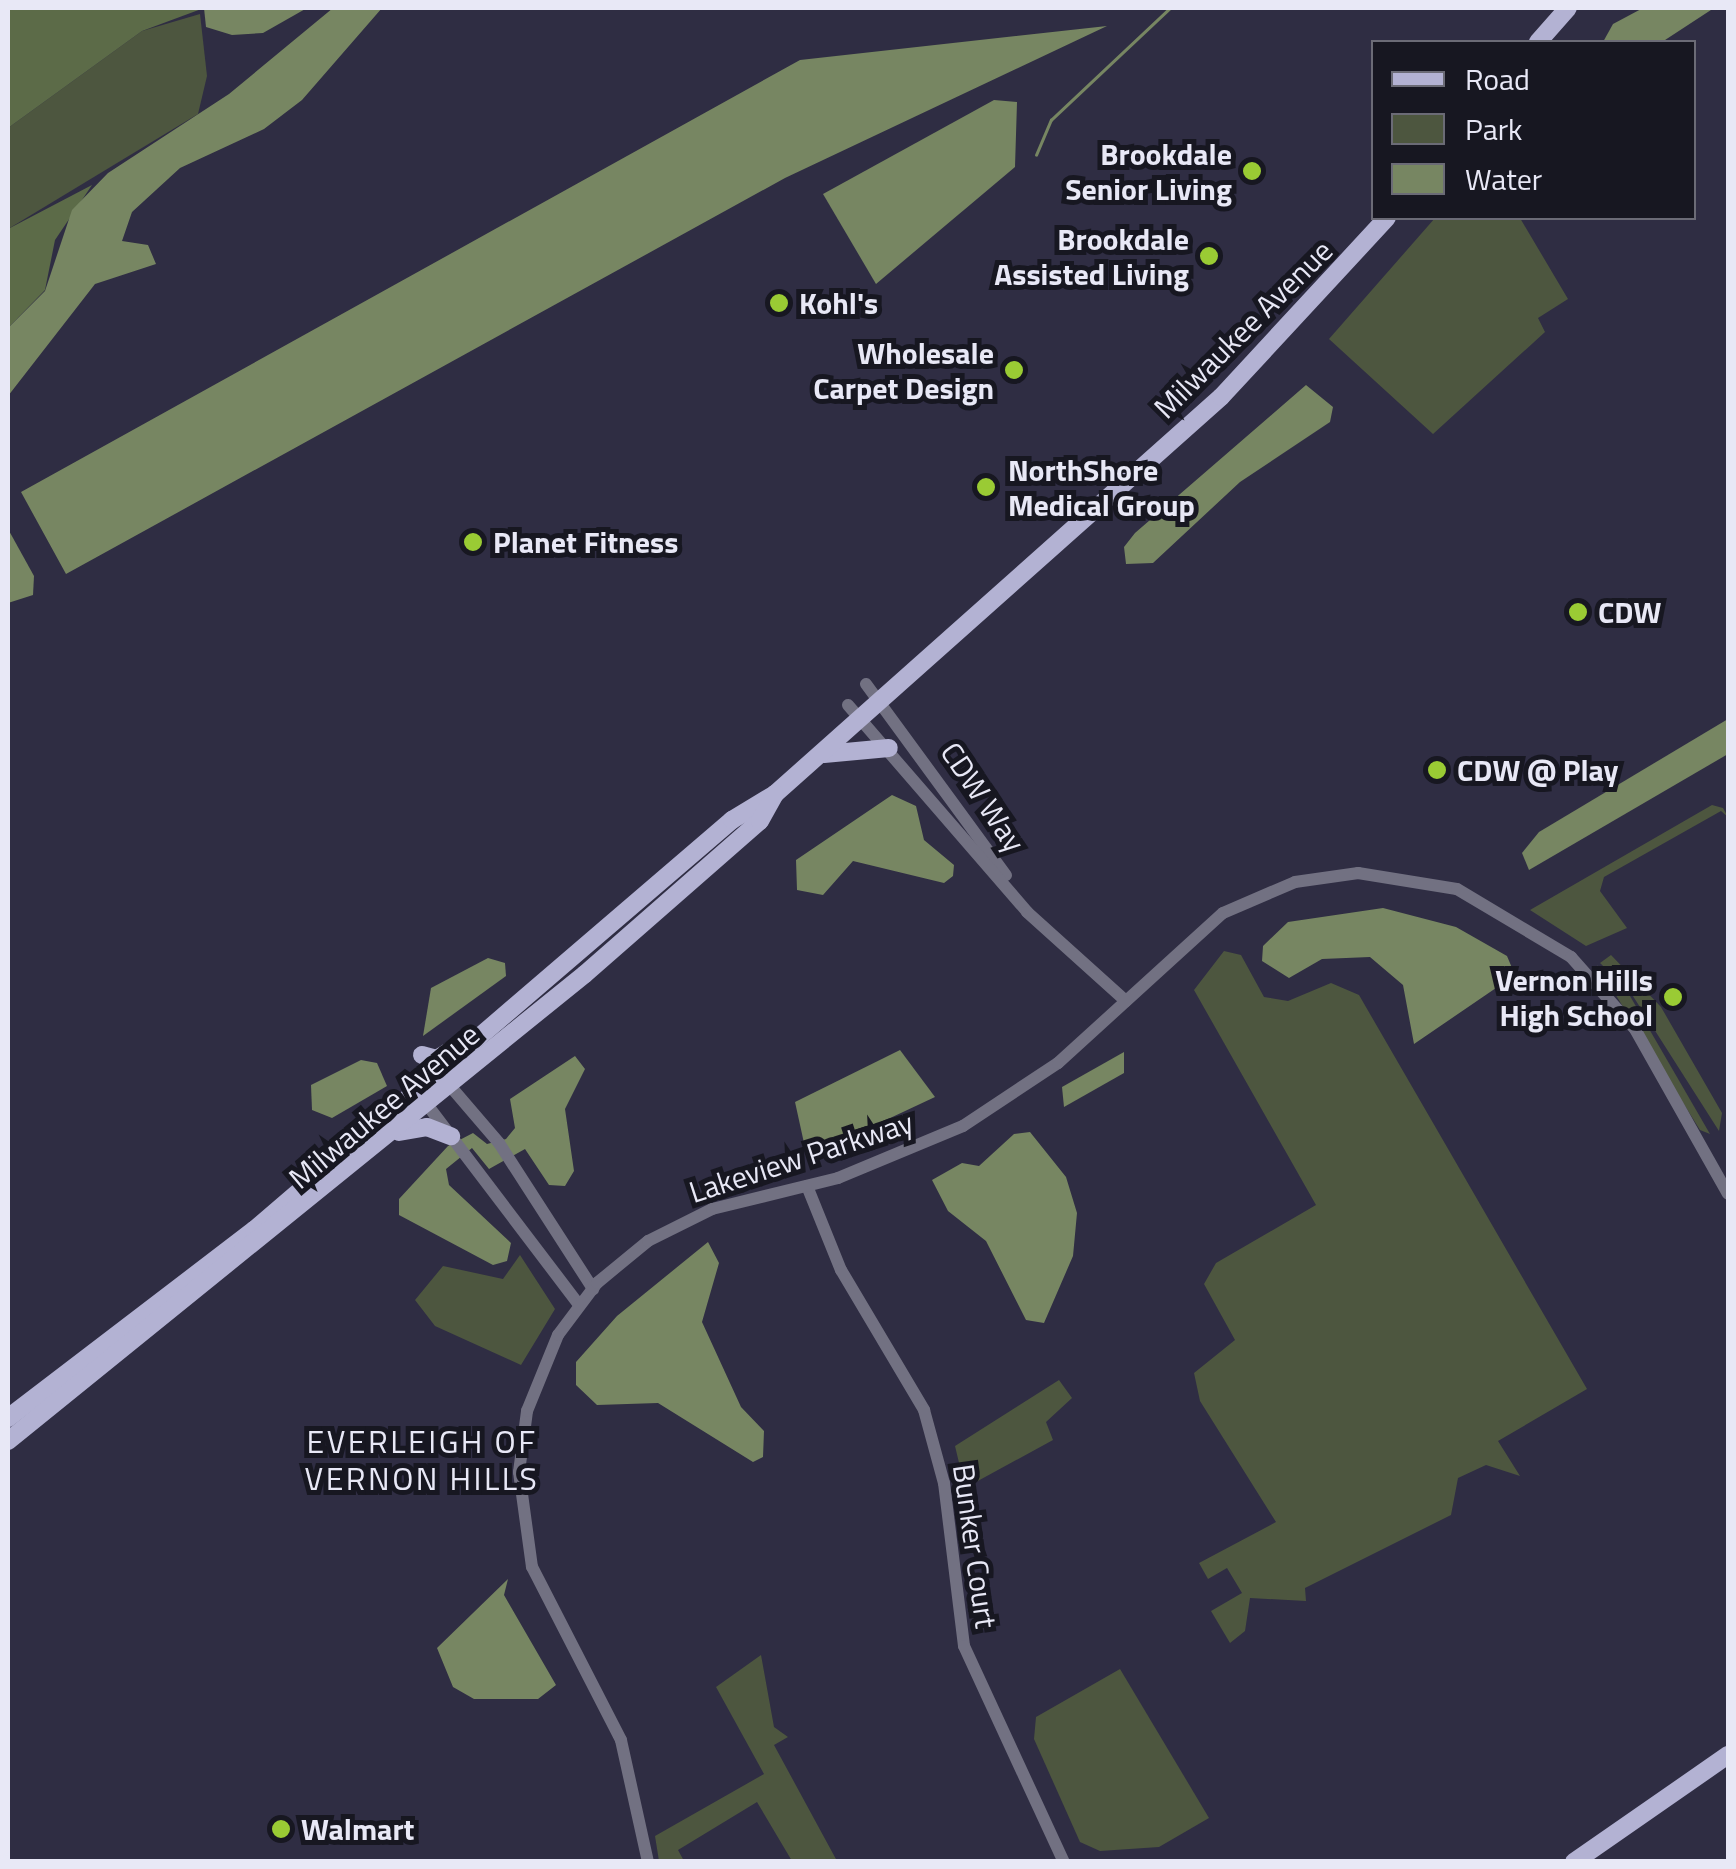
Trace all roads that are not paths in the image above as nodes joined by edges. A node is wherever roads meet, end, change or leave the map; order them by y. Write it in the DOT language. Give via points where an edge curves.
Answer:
graph roads {
  1 [pos="1568,8"];
  2 [pos="1540,40"];
  3 [pos="1386,220"];
  4 [pos="866,684"];
  5 [pos="880,701"];
  6 [pos="854,711"];
  7 [pos="889,748"];
  8 [pos="819,755"];
  9 [pos="775,794"];
  10 [pos="1054,939"];
  11 [pos="552,981"];
  12 [pos="1126,1001"];
  13 [pos="422,1054"];
  14 [pos="445,1080"];
  15 [pos="423,1099"];
  16 [pos="394,1134"];
  17 [pos="452,1138"];
  18 [pos="807,1186"];
  19 [pos="1728,1194"];
  20 [pos="592,1289"];
  21 [pos="579,1305"];
  22 [pos="8,1418"];
  23 [pos="8,1441"];
  24 [pos="1728,1755"];
  25 [pos="648,1862"];
  26 [pos="1064,1862"];
  27 [pos="1574,1862"];
  1 -- 2 [label="main road"];
  3 -- 5 [label="main road, Milwaukee Avenue" via="1221,397"];
  4 -- 5 [label="street, CDW Way"];
  5 -- 6 [label="main road, Milwaukee Avenue"];
  5 -- 10 [label="street, CDW Way"];
  6 -- 7 [label="street, CDW Way"];
  6 -- 8 [label="main road, Milwaukee Avenue"];
  7 -- 8 [label="main road"];
  7 -- 10 [label="street, CDW Way"];
  8 -- 9 [label="main road, Milwaukee Avenue"];
  9 -- 11 [label="main road, Milwaukee Avenue" via="732,820"];
  9 -- 14 [label="main road, Milwaukee Avenue" via="760,821"];
  10 -- 12 [label="street, CDW Way"];
  11 -- 13 [label="main road" via="444,1057"];
  11 -- 14 [label="main road, Milwaukee Avenue"];
  12 -- 18 [label="street, Lakeview Parkway" via="1058,1063 976,1118"];
  12 -- 19 [label="street, Lakeview Parkway" via="1201,928 1273,889 1358,873 1457,889 1526,924 1604,989"];
  14 -- 15 [label="main road, Milwaukee Avenue"];
  14 -- 20 [label="street" via="494,1137"];
  15 -- 16 [label="main road, Milwaukee Avenue"];
  15 -- 17 [label="street"];
  15 -- 22 [label="main road, Milwaukee Avenue"];
  16 -- 17 [label="main road" via="427,1127"];
  16 -- 23 [label="main road, Milwaukee Avenue"];
  17 -- 21 [label="street"];
  18 -- 20 [label="street, Lakeview Parkway" via="682,1222"];
  18 -- 26 [label="street, Bunker Court" via="841,1270 924,1410 944,1483 964,1646"];
  20 -- 21 [label="street, Lakeview Parkway"];
  21 -- 25 [label="street, Lakeview Parkway" via="531,1399 519,1502 546,1603 621,1740"];
  24 -- 27 [label="main road"];
}
